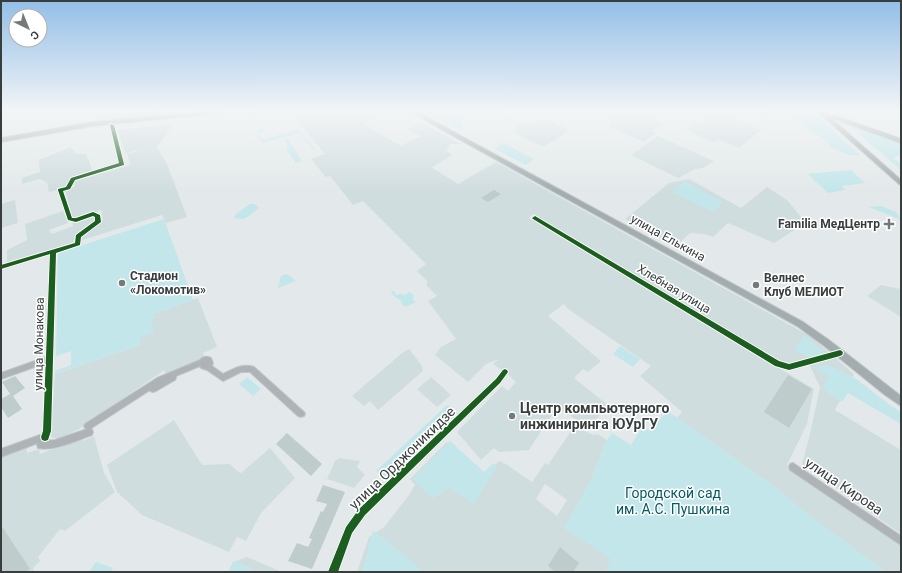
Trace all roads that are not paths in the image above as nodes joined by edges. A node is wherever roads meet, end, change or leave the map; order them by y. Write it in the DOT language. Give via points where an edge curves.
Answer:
graph roads {
  1 [pos="12,138"];
  2 [pos="35,138"];
  3 [pos="115,138"];
  4 [pos="460,138"];
  5 [pos="853,138"];
  6 [pos="856,138"];
  7 [pos="1,140"];
  8 [pos="1,144"];
  9 [pos="901,178"];
  10 [pos="901,183"];
  11 [pos="535,218"];
  12 [pos="53,252"];
  13 [pos="1,267"];
  14 [pos="841,354"];
  15 [pos="49,359"];
  16 [pos="505,372"];
  17 [pos="1,376"];
  18 [pos="901,402"];
  19 [pos="302,414"];
  20 [pos="43,441"];
  21 [pos="1,454"];
  22 [pos="792,467"];
  23 [pos="901,541"];
  24 [pos="333,572"];
  1 -- 7 [label="main road"];
  2 -- 8 [label="main road"];
  3 -- 12 [label="street" via="122,164 73,179 68,188 60,190 70,219 76,220 93,214 98,216 98,222 78,236 78,244"];
  4 -- 14 [label="main road, улица Елькина" via="800,324"];
  5 -- 10 [label="main road"];
  6 -- 9 [label="main road"];
  11 -- 14 [label="street, Хлебная улица" via="777,364 789,367 822,362"];
  12 -- 13 [label="street"];
  12 -- 15 [label="street, улица Монакова"];
  14 -- 18 [label="main road, улица Елькина"];
  15 -- 17 [label="street"];
  15 -- 20 [label="street, улица Монакова" via="47,431"];
  16 -- 24 [label="street, улица Орджоникидзе" via="362,512 349,530"];
  19 -- 20 [label="street" via="252,369 242,369 223,378 204,364 154,388 89,428 52,446"];
  20 -- 21 [label="street"];
  22 -- 23 [label="street, улица Кирова"];
}
